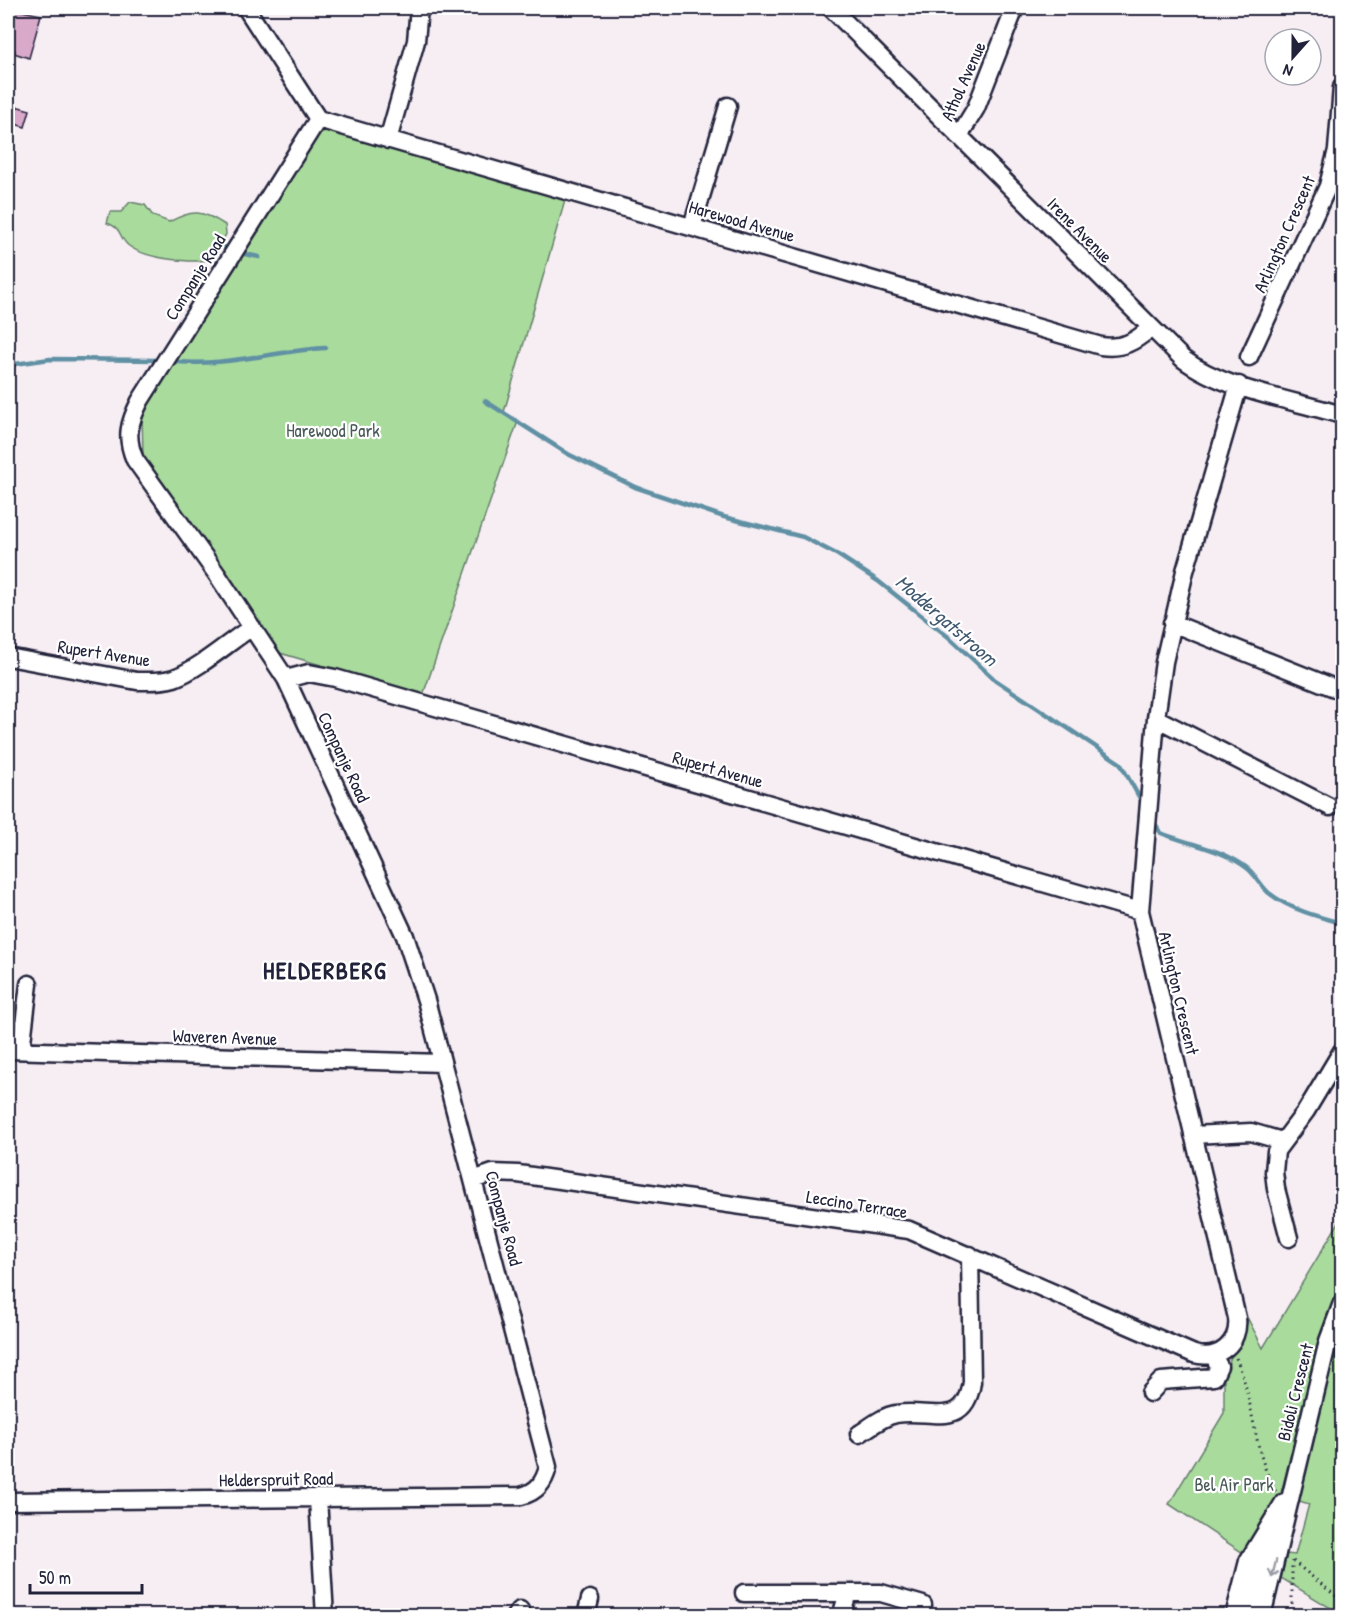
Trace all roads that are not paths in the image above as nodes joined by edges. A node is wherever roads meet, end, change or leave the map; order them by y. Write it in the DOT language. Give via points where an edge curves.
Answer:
graph roads {
  1 [pos="246,8"];
  2 [pos="419,8"];
  3 [pos="831,8"];
  4 [pos="1015,8"];
  5 [pos="1342,87"];
  6 [pos="728,106"];
  7 [pos="318,119"];
  8 [pos="959,136"];
  9 [pos="388,140"];
  10 [pos="693,227"];
  11 [pos="1150,328"];
  12 [pos="1249,357"];
  13 [pos="1239,385"];
  14 [pos="1342,415"];
  15 [pos="1172,622"];
  16 [pos="252,627"];
  17 [pos="8,657"];
  18 [pos="286,679"];
  19 [pos="1342,691"];
  20 [pos="1156,718"];
  21 [pos="1330,807"];
  22 [pos="1140,911"];
  23 [pos="29,984"];
  24 [pos="14,1050"];
  25 [pos="1342,1051"];
  26 [pos="442,1063"];
  27 [pos="1193,1135"];
  28 [pos="1282,1141"];
  29 [pos="473,1180"];
  30 [pos="1289,1238"];
  31 [pos="970,1255"];
  32 [pos="1342,1303"];
  33 [pos="1213,1355"];
  34 [pos="1150,1393"];
  35 [pos="859,1434"];
  36 [pos="541,1484"];
  37 [pos="318,1498"];
  38 [pos="8,1502"];
  39 [pos="1274,1539"];
  40 [pos="744,1593"];
  41 [pos="848,1593"];
  42 [pos="923,1605"];
  43 [pos="325,1616"];
  44 [pos="841,1616"];
  45 [pos="1234,1616"];
  46 [pos="1247,1616"];
  47 [pos="1262,1616"];
  1 -- 7 [label="street"];
  2 -- 9 [label="street" via="416,41"];
  3 -- 8 [label="street, Irene Avenue"];
  4 -- 8 [label="street, Athol Avenue" via="976,108"];
  5 -- 12 [label="street, Arlington Crescent" via="1337,150 1328,186"];
  6 -- 10 [label="street"];
  7 -- 9 [label="street, Harewood Avenue"];
  7 -- 16 [label="street, Companje Road" via="140,401 128,432 135,460"];
  8 -- 11 [label="street, Irene Avenue"];
  9 -- 10 [label="street, Harewood Avenue"];
  10 -- 11 [label="street, Harewood Avenue" via="1101,346 1128,345"];
  11 -- 13 [label="street, Irene Avenue" via="1192,366"];
  13 -- 14 [label="street, Irene Avenue"];
  13 -- 15 [label="street, Arlington Crescent"];
  15 -- 19 [label="street"];
  15 -- 20 [label="street, Arlington Crescent"];
  16 -- 17 [label="street, Rupert Avenue" via="187,671 155,681 136,681"];
  16 -- 18 [label="street, Companje Road"];
  18 -- 22 [label="street, Rupert Avenue" via="309,673 335,678"];
  18 -- 26 [label="street, Companje Road" via="416,963"];
  20 -- 21 [label="street"];
  20 -- 22 [label="street, Arlington Crescent"];
  22 -- 27 [label="street, Arlington Crescent"];
  23 -- 24 [label="street"];
  24 -- 26 [label="street, Waveren Avenue"];
  25 -- 28 [label="street" via="1306,1111"];
  26 -- 29 [label="street, Companje Road"];
  27 -- 28 [label="street" via="1251,1132"];
  27 -- 33 [label="street, Arlington Crescent" via="1237,1318 1237,1330 1229,1346"];
  28 -- 30 [label="street" via="1276,1151 1274,1172"];
  29 -- 31 [label="street, Leccino Terrace" via="493,1173 518,1174 909,1230"];
  29 -- 36 [label="street, Companje Road" via="546,1455 548,1467"];
  31 -- 33 [label="street, Leccino Terrace" via="1194,1354"];
  31 -- 35 [label="street" via="969,1400 948,1414 890,1415"];
  32 -- 39 [label="street, Bidoli Crescent"];
  33 -- 34 [label="street" via="1219,1366 1214,1377 1161,1381"];
  36 -- 37 [label="street, Helderspruit Road" via="532,1493 521,1496"];
  37 -- 38 [label="street, Helderspruit Road"];
  37 -- 43 [label="street"];
  39 -- 45 [label="street, Bidoli Crescent" via="1248,1561"];
  39 -- 46 [label="street, Bidoli Crescent" via="1262,1560"];
  39 -- 47 [label="street, Bidoli Crescent, one-way"];
  40 -- 41 [label="street"];
  41 -- 42 [label="street" via="895,1595"];
  41 -- 44 [label="street"];
}
